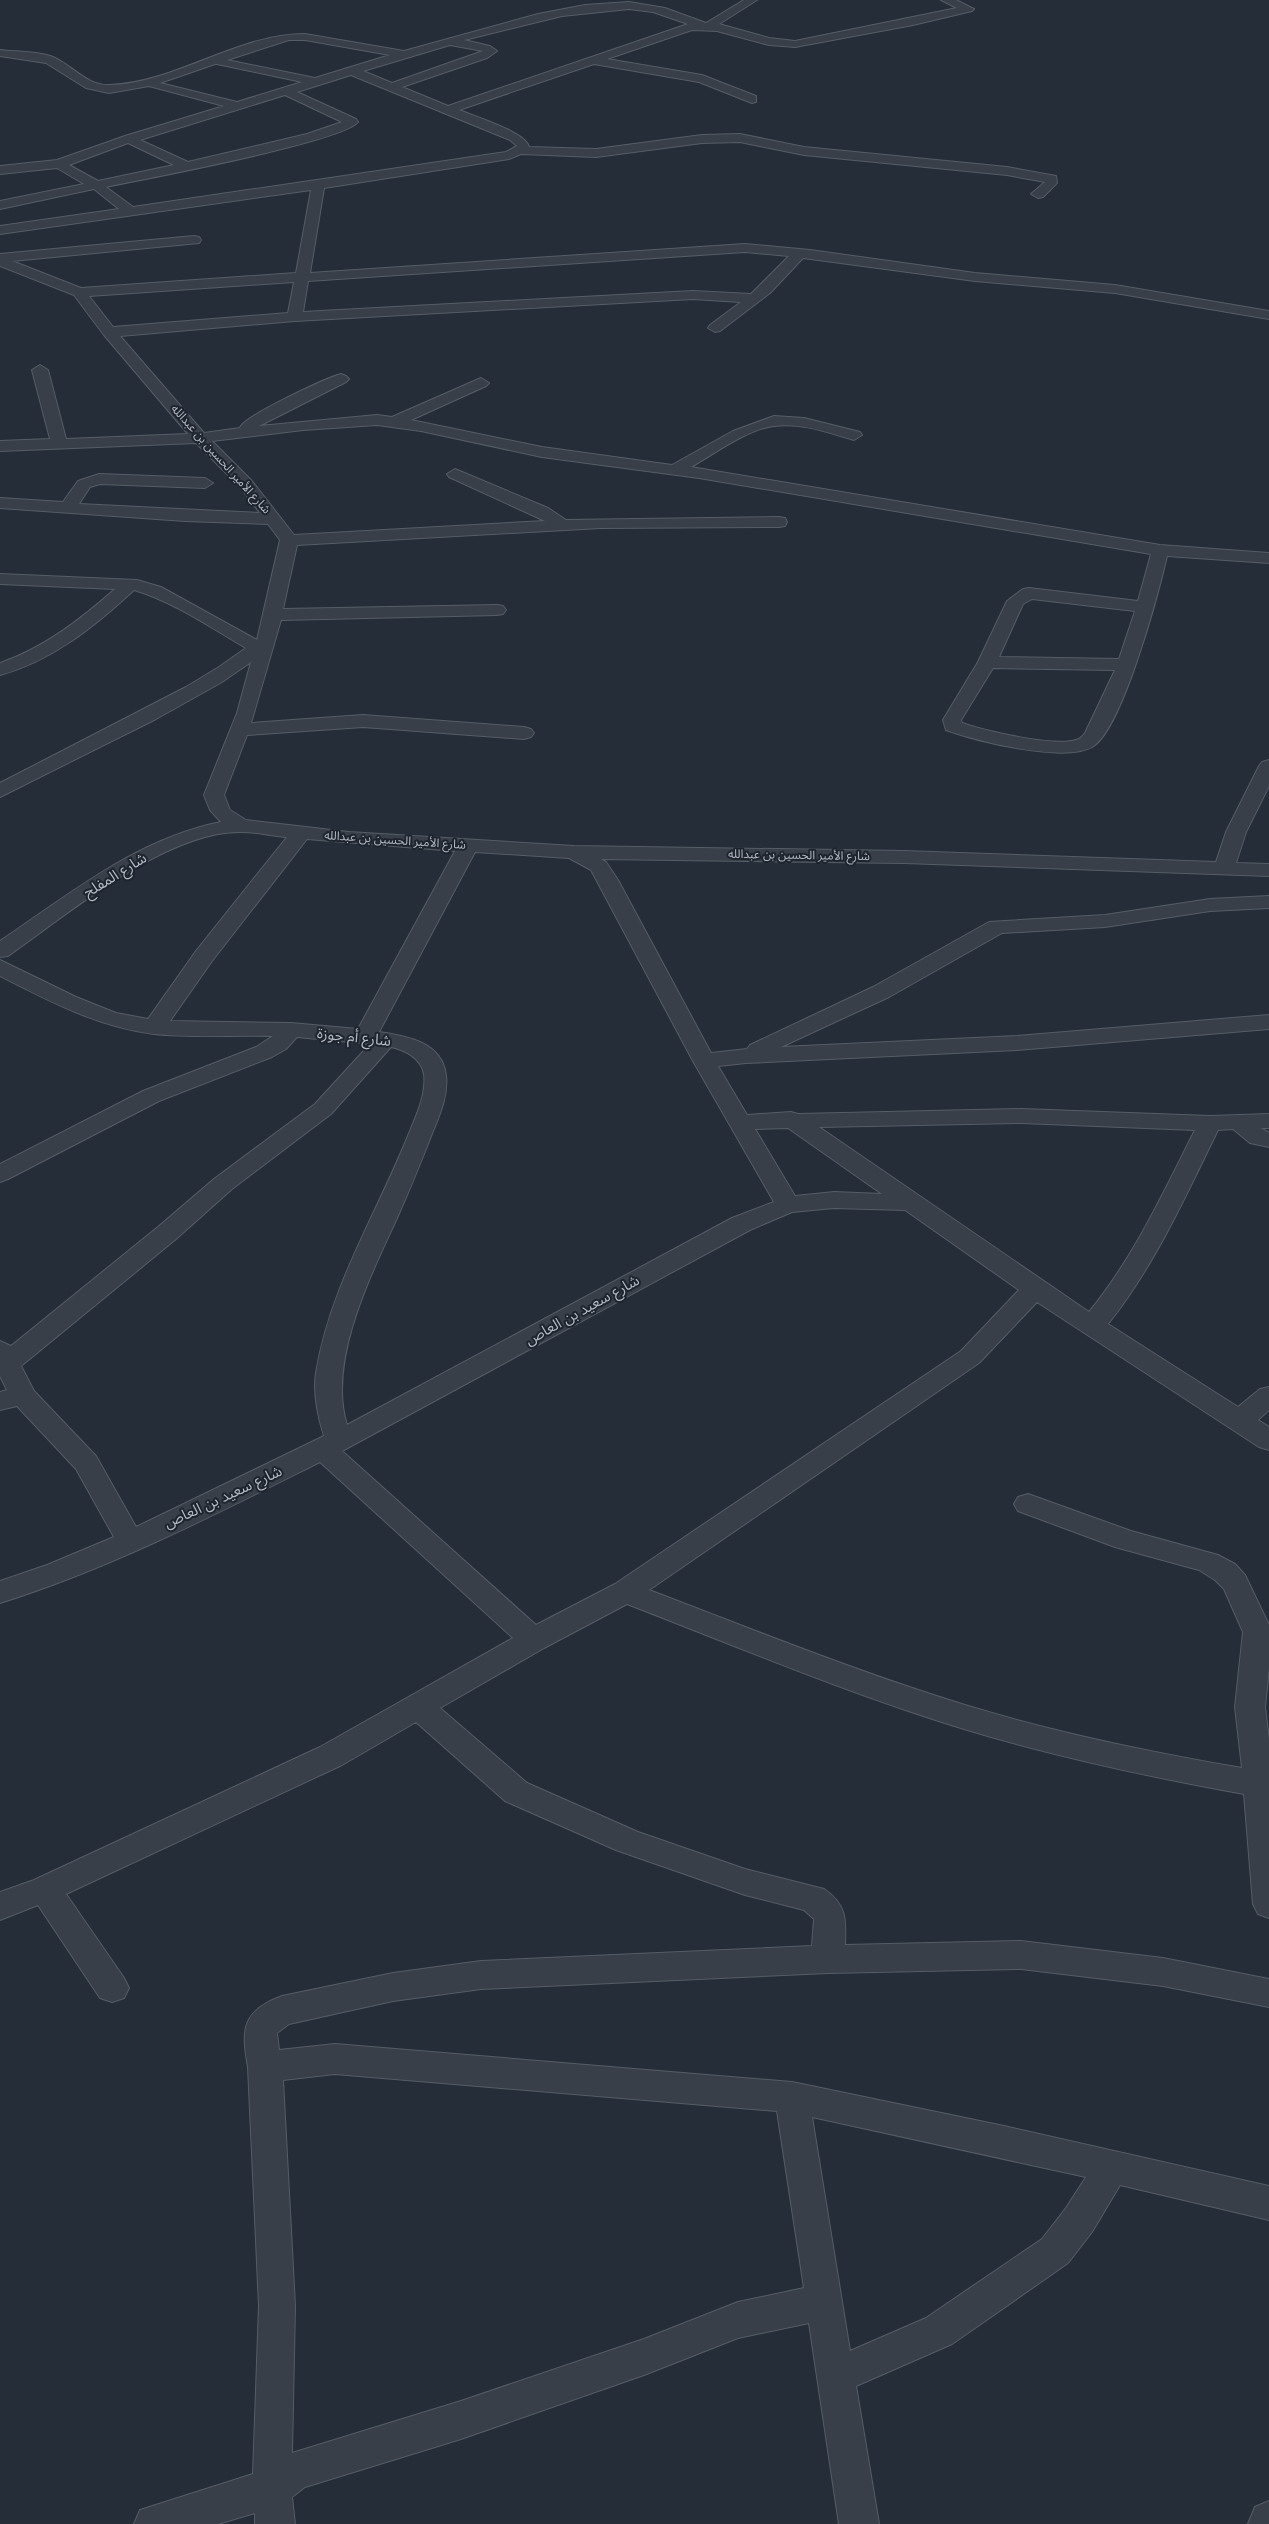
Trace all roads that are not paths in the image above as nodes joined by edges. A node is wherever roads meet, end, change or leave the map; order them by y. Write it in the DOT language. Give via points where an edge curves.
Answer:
graph roads {
  1 [pos="752,0"];
  2 [pos="946,0"];
  3 [pos="706,26"];
  4 [pos="449,42"];
  5 [pos="0,53"];
  6 [pos="407,54"];
  7 [pos="591,60"];
  8 [pos="217,61"];
  9 [pos="354,72"];
  10 [pos="151,82"];
  11 [pos="318,82"];
  12 [pos="392,87"];
  13 [pos="288,92"];
  14 [pos="752,99"];
  15 [pos="240,106"];
  16 [pos="447,110"];
  17 [pos="129,139"];
  18 [pos="520,150"];
  19 [pos="59,164"];
  20 [pos="187,166"];
  21 [pos="0,170"];
  22 [pos="96,185"];
  23 [pos="318,185"];
  24 [pos="1038,194"];
  25 [pos="0,205"];
  26 [pos="132,212"];
  27 [pos="0,230"];
  28 [pos="194,240"];
  29 [pos="800,253"];
  30 [pos="0,259"];
  31 [pos="302,276"];
  32 [pos="79,292"];
  33 [pos="755,298"];
  34 [pos="1269,315"];
  35 [pos="295,316"];
  36 [pos="714,328"];
  37 [pos="109,332"];
  38 [pos="40,370"];
  39 [pos="341,379"];
  40 [pos="481,382"];
  41 [pos="394,422"];
  42 [pos="238,433"];
  43 [pos="854,435"];
  44 [pos="200,438"];
  45 [pos="59,443"];
  46 [pos="0,446"];
  47 [pos="674,470"];
  48 [pos="455,474"];
  49 [pos="205,484"];
  50 [pos="0,503"];
  51 [pos="68,508"];
  52 [pos="275,519"];
  53 [pos="779,522"];
  54 [pos="562,524"];
  55 [pos="289,540"];
  56 [pos="1160,550"];
  57 [pos="1269,558"];
  58 [pos="8,579"];
  59 [pos="132,584"];
  60 [pos="0,590"];
  61 [pos="1146,607"];
  62 [pos="497,610"];
  63 [pos="273,615"];
  64 [pos="260,650"];
  65 [pos="987,662"];
  66 [pos="1128,665"];
  67 [pos="3,668"];
  68 [pos="239,730"];
  69 [pos="524,733"];
  70 [pos="1269,766"];
  71 [pos="0,791"];
  72 [pos="241,826"];
  73 [pos="301,833"];
  74 [pos="468,846"];
  75 [pos="574,852"];
  76 [pos="1224,868"];
  77 [pos="1269,870"];
  78 [pos="1269,902"];
  79 [pos="0,951"];
  80 [pos="0,967"];
  81 [pos="1269,1022"];
  82 [pos="154,1027"];
  83 [pos="291,1030"];
  84 [pos="376,1037"];
  85 [pos="746,1056"];
  86 [pos="704,1061"];
  87 [pos="791,1119"];
  88 [pos="1269,1121"];
  89 [pos="738,1122"];
  90 [pos="1238,1122"];
  91 [pos="1210,1123"];
  92 [pos="1269,1140"];
  93 [pos="0,1174"];
  94 [pos="909,1202"];
  95 [pos="788,1205"];
  96 [pos="1035,1289"];
  97 [pos="1092,1326"];
  98 [pos="3,1357"];
  99 [pos="1269,1396"];
  100 [pos="12,1399"];
  101 [pos="1239,1421"];
  102 [pos="1269,1440"];
  103 [pos="332,1446"];
  104 [pos="1028,1504"];
  105 [pos="130,1541"];
  106 [pos="0,1592"];
  107 [pos="625,1592"];
  108 [pos="1263,1629"];
  109 [pos="534,1640"];
  110 [pos="418,1706"];
  111 [pos="1264,1781"];
  112 [pos="45,1889"];
  113 [pos="1269,1904"];
  114 [pos="0,1906"];
  115 [pos="828,1959"];
  116 [pos="112,1988"];
  117 [pos="1269,1993"];
  118 [pos="265,2067"];
  119 [pos="792,2097"];
  120 [pos="1111,2168"];
  121 [pos="1269,2203"];
  122 [pos="823,2302"];
  123 [pos="835,2376"];
  124 [pos="272,2488"];
  125 [pos="154,2524"];
  126 [pos="275,2524"];
  127 [pos="859,2524"];
  1 -- 3 [label="street"];
  2 -- 3 [label="street" via="968,9 907,24 795,44 776,43"];
  3 -- 4 [label="street" via="656,8 627,6 500,26"];
  3 -- 7 [label="street"];
  4 -- 6 [label="street"];
  4 -- 12 [label="street" via="491,51"];
  5 -- 10 [label="street" via="54,62 96,88"];
  6 -- 8 [label="street" via="296,36 270,41"];
  6 -- 9 [label="street"];
  7 -- 14 [label="street" via="702,80"];
  7 -- 16 [label="street"];
  8 -- 10 [label="street"];
  8 -- 11 [label="street"];
  9 -- 11 [label="street"];
  9 -- 12 [label="street"];
  10 -- 15 [label="street" via="156,86"];
  11 -- 13 [label="street"];
  12 -- 16 [label="street"];
  13 -- 15 [label="street"];
  13 -- 20 [label="street" via="352,122 326,132"];
  15 -- 17 [label="street"];
  16 -- 18 [label="street" via="514,137 523,144"];
  17 -- 19 [label="street"];
  17 -- 20 [label="street"];
  18 -- 23 [label="street" via="509,155"];
  18 -- 24 [label="street" via="596,153 702,139 740,138 804,150 1007,171 1051,179"];
  19 -- 21 [label="street"];
  19 -- 22 [label="street"];
  20 -- 22 [label="street"];
  22 -- 25 [label="street"];
  22 -- 26 [label="street"];
  23 -- 26 [label="street"];
  23 -- 31 [label="street"];
  26 -- 27 [label="street"];
  28 -- 30 [label="street"];
  29 -- 31 [label="street" via="770,249 716,249"];
  29 -- 33 [label="street"];
  29 -- 34 [label="street" via="974,277 1115,289"];
  30 -- 32 [label="street"];
  31 -- 32 [label="street"];
  31 -- 35 [label="street"];
  32 -- 37 [label="street, شارع الأمير الحسين بن عبدالله"];
  33 -- 35 [label="street" via="693,295"];
  33 -- 36 [label="street"];
  35 -- 37 [label="street"];
  37 -- 44 [label="street, شارع الأمير الحسين بن عبدالله"];
  38 -- 45 [label="street"];
  39 -- 42 [label="street" via="262,417"];
  40 -- 41 [label="street"];
  41 -- 42 [label="street" via="341,422"];
  41 -- 47 [label="street" via="542,452"];
  42 -- 44 [label="street"];
  43 -- 47 [label="street" via="775,421 757,426"];
  44 -- 45 [label="street"];
  44 -- 52 [label="street, شارع الأمير الحسين بن عبدالله" via="246,484"];
  45 -- 46 [label="street"];
  47 -- 56 [label="street"];
  48 -- 54 [label="street"];
  49 -- 51 [label="street" via="99,479 84,484"];
  50 -- 51 [label="street"];
  51 -- 52 [label="street"];
  52 -- 55 [label="street, شارع الأمير الحسين بن عبدالله"];
  53 -- 54 [label="street"];
  54 -- 55 [label="street"];
  55 -- 63 [label="street, شارع الأمير الحسين بن عبدالله"];
  56 -- 57 [label="street"];
  56 -- 61 [label="street"];
  58 -- 59 [label="street"];
  58 -- 60 [label="street"];
  59 -- 64 [label="street" via="155,590"];
  59 -- 67 [label="street" via="55,643"];
  61 -- 65 [label="street" via="1029,593 1016,600"];
  61 -- 66 [label="street"];
  62 -- 63 [label="street"];
  63 -- 64 [label="street, شارع الأمير الحسين بن عبدالله"];
  64 -- 68 [label="street, شارع الأمير الحسين بن عبدالله"];
  64 -- 71 [label="street" via="137,722"];
  65 -- 66 [label="street"];
  65 -- 66 [label="street" via="952,720 953,726 977,735 1070,747 1086,743 1094,734"];
  68 -- 69 [label="street" via="363,722"];
  68 -- 72 [label="street, شارع الأمير الحسين بن عبدالله" via="214,795 217,808 226,818"];
  70 -- 76 [label="street" via="1236,832"];
  72 -- 73 [label="street, شارع الأمير الحسين بن عبدالله"];
  72 -- 79 [label="street, شارع المفلح" via="199,832 141,857"];
  73 -- 74 [label="street, شارع الأمير الحسين بن عبدالله"];
  73 -- 82 [label="street" via="210,948"];
  74 -- 75 [label="street, شارع الأمير الحسين بن عبدالله"];
  74 -- 84 [label="street"];
  75 -- 76 [label="street, شارع الأمير الحسين بن عبدالله" via="894,857"];
  75 -- 86 [label="street" via="599,866 608,880"];
  76 -- 77 [label="street, شارع الأمير الحسين بن عبدالله"];
  78 -- 85 [label="street" via="1210,905 1106,921 997,926 881,992"];
  80 -- 82 [label="street, شارع أم جوزة" via="68,1002 110,1018"];
  81 -- 85 [label="street" via="1026,1042"];
  82 -- 83 [label="street, شارع أم جوزة"];
  83 -- 84 [label="street, شارع أم جوزة"];
  83 -- 93 [label="street" via="278,1044 264,1052 151,1096"];
  84 -- 98 [label="street" via="322,1109 223,1184 167,1233"];
  84 -- 103 [label="street, شارع أم جوزة" via="409,1044 427,1056 435,1074 433,1101 398,1189 347,1301 329,1374"];
  85 -- 86 [label="street"];
  86 -- 89 [label="street"];
  87 -- 89 [label="street"];
  87 -- 91 [label="street" via="1022,1116"];
  87 -- 94 [label="street"];
  88 -- 90 [label="street"];
  89 -- 95 [label="street"];
  90 -- 91 [label="street"];
  90 -- 92 [label="street" via="1258,1138"];
  91 -- 97 [label="street" via="1146,1250 1121,1290"];
  94 -- 95 [label="street, شارع سعيد بن العاص" via="834,1200"];
  94 -- 96 [label="street"];
  95 -- 103 [label="street, شارع سعيد بن العاص" via="741,1224"];
  96 -- 97 [label="street"];
  96 -- 107 [label="street" via="970,1357"];
  97 -- 101 [label="street"];
  98 -- 100 [label="street"];
  99 -- 101 [label="street"];
  100 -- 105 [label="street" via="86,1463"];
  101 -- 102 [label="street"];
  103 -- 105 [label="street, شارع سعيد بن العاص"];
  103 -- 109 [label="street" via="470,1586"];
  104 -- 108 [label="street" via="1124,1540 1208,1562 1225,1572 1235,1583"];
  105 -- 106 [label="street, شارع سعيد بن العاص"];
  107 -- 109 [label="street"];
  107 -- 111 [label="street" via="842,1675 965,1717 1131,1761"];
  108 -- 111 [label="street" via="1250,1707"];
  109 -- 110 [label="street"];
  110 -- 112 [label="street" via="331,1756"];
  110 -- 115 [label="street" via="516,1792 627,1841 745,1882 813,1899 824,1907 830,1918"];
  111 -- 113 [label="street"];
  112 -- 114 [label="street"];
  112 -- 116 [label="street"];
  115 -- 117 [label="street" via="1021,1954 1163,1972"];
  115 -- 118 [label="street" via="481,1975 393,1987 282,2011 266,2019 260,2030"];
  118 -- 119 [label="street" via="335,2059"];
  118 -- 124 [label="street" via="277,2306"];
  119 -- 120 [label="street"];
  119 -- 122 [label="street"];
  120 -- 121 [label="street"];
  120 -- 123 [label="street" via="1079,2220 1055,2251 939,2331"];
  122 -- 123 [label="street"];
  122 -- 124 [label="street" via="738,2320 644,2357 470,2417 295,2471"];
  123 -- 127 [label="street"];
  124 -- 125 [label="street"];
  124 -- 126 [label="street"];
}
